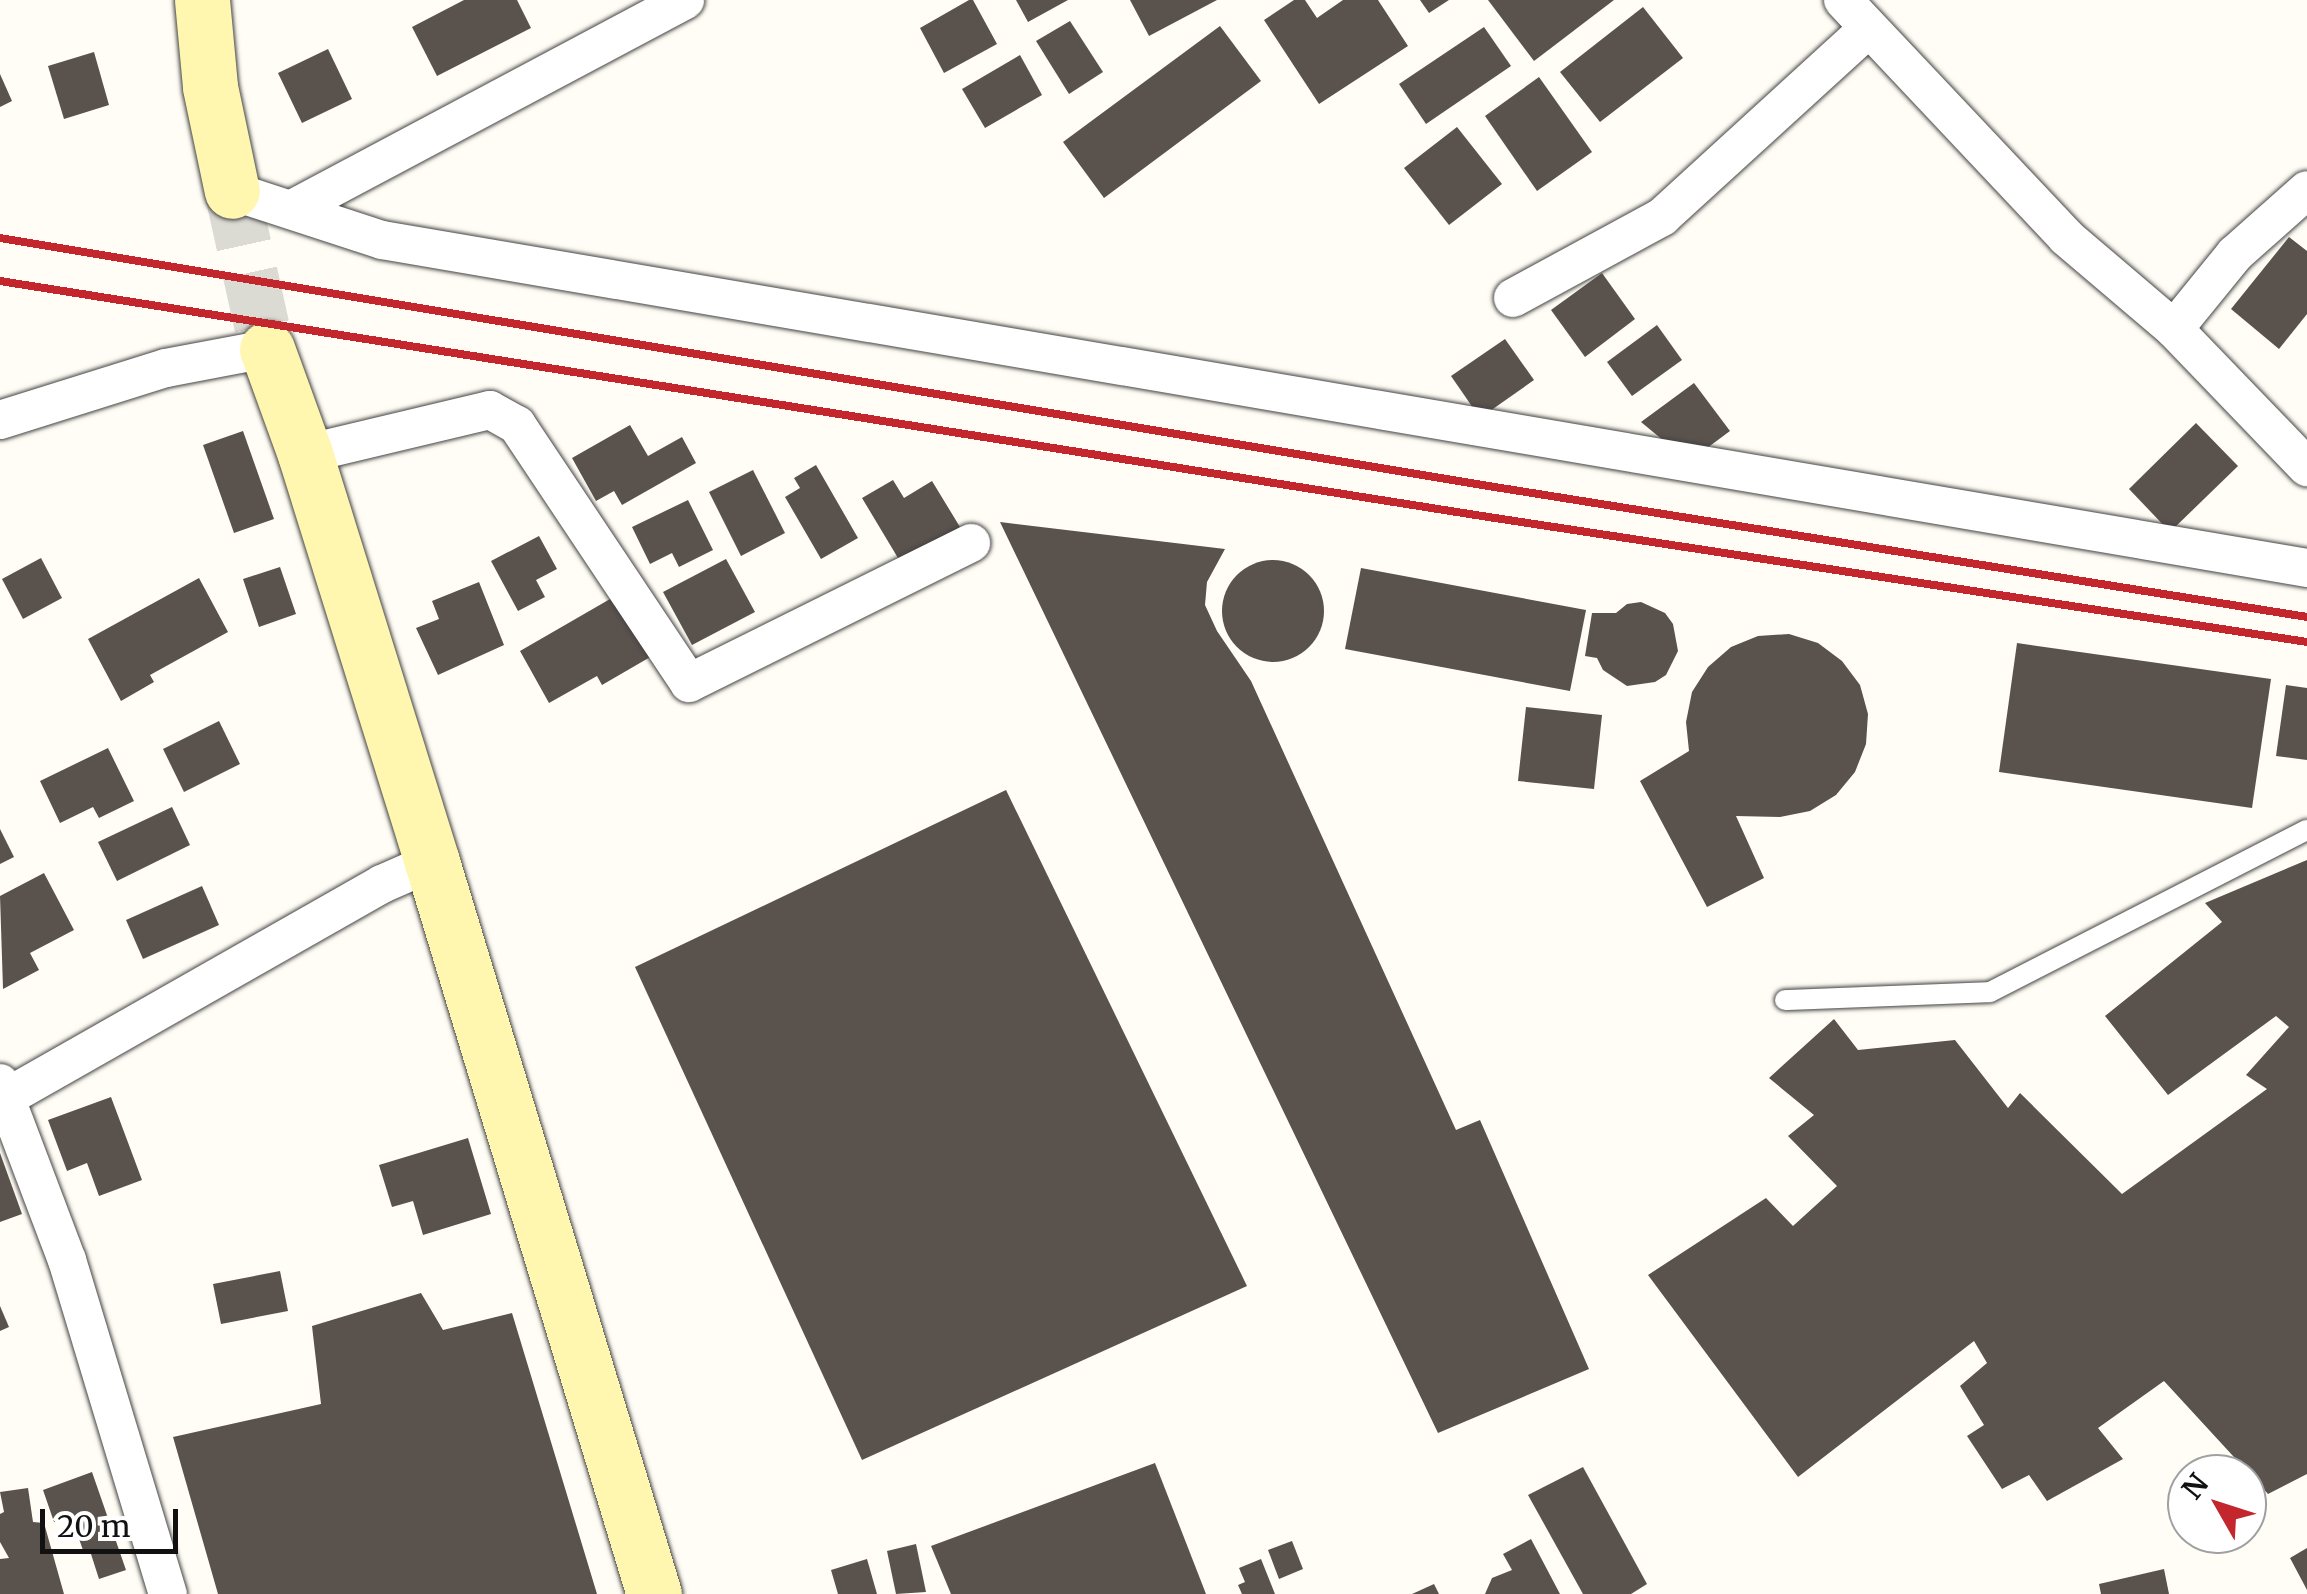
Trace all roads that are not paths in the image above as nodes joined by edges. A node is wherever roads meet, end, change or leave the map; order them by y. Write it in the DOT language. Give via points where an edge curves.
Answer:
graph roads {
  1 [pos="202,0"];
  2 [pos="685,0"];
  3 [pos="1843,0"];
  4 [pos="1870,28"];
  5 [pos="2307,190"];
  6 [pos="232,192"];
  7 [pos="294,208"];
  8 [pos="1512,298"];
  9 [pos="2174,329"];
  10 [pos="267,349"];
  11 [pos="0,420"];
  12 [pos="305,454"];
  13 [pos="2307,467"];
  14 [pos="971,543"];
  15 [pos="2307,568"];
  16 [pos="2307,830"];
  17 [pos="432,862"];
  18 [pos="1785,1000"];
  19 [pos="4,1090"];
  20 [pos="168,1594"];
  21 [pos="654,1594"];
  1 -- 6 [label="street" via="210,87"];
  2 -- 7 [label="street"];
  3 -- 4 [label="street"];
  4 -- 8 [label="street" via="1662,217"];
  4 -- 9 [label="street" via="2066,237"];
  5 -- 9 [label="street" via="2235,254"];
  6 -- 7 [label="street"];
  7 -- 15 [label="street" via="382,240"];
  9 -- 13 [label="street"];
  10 -- 11 [label="street" via="166,368"];
  10 -- 12 [label="street"];
  12 -- 14 [label="street" via="490,410 517,424 690,683"];
  12 -- 17 [label="street"];
  16 -- 18 [label="lane" via="1990,992"];
  17 -- 19 [label="street"];
  17 -- 21 [label="street"];
  19 -- 20 [label="street" via="67,1260"];
}
